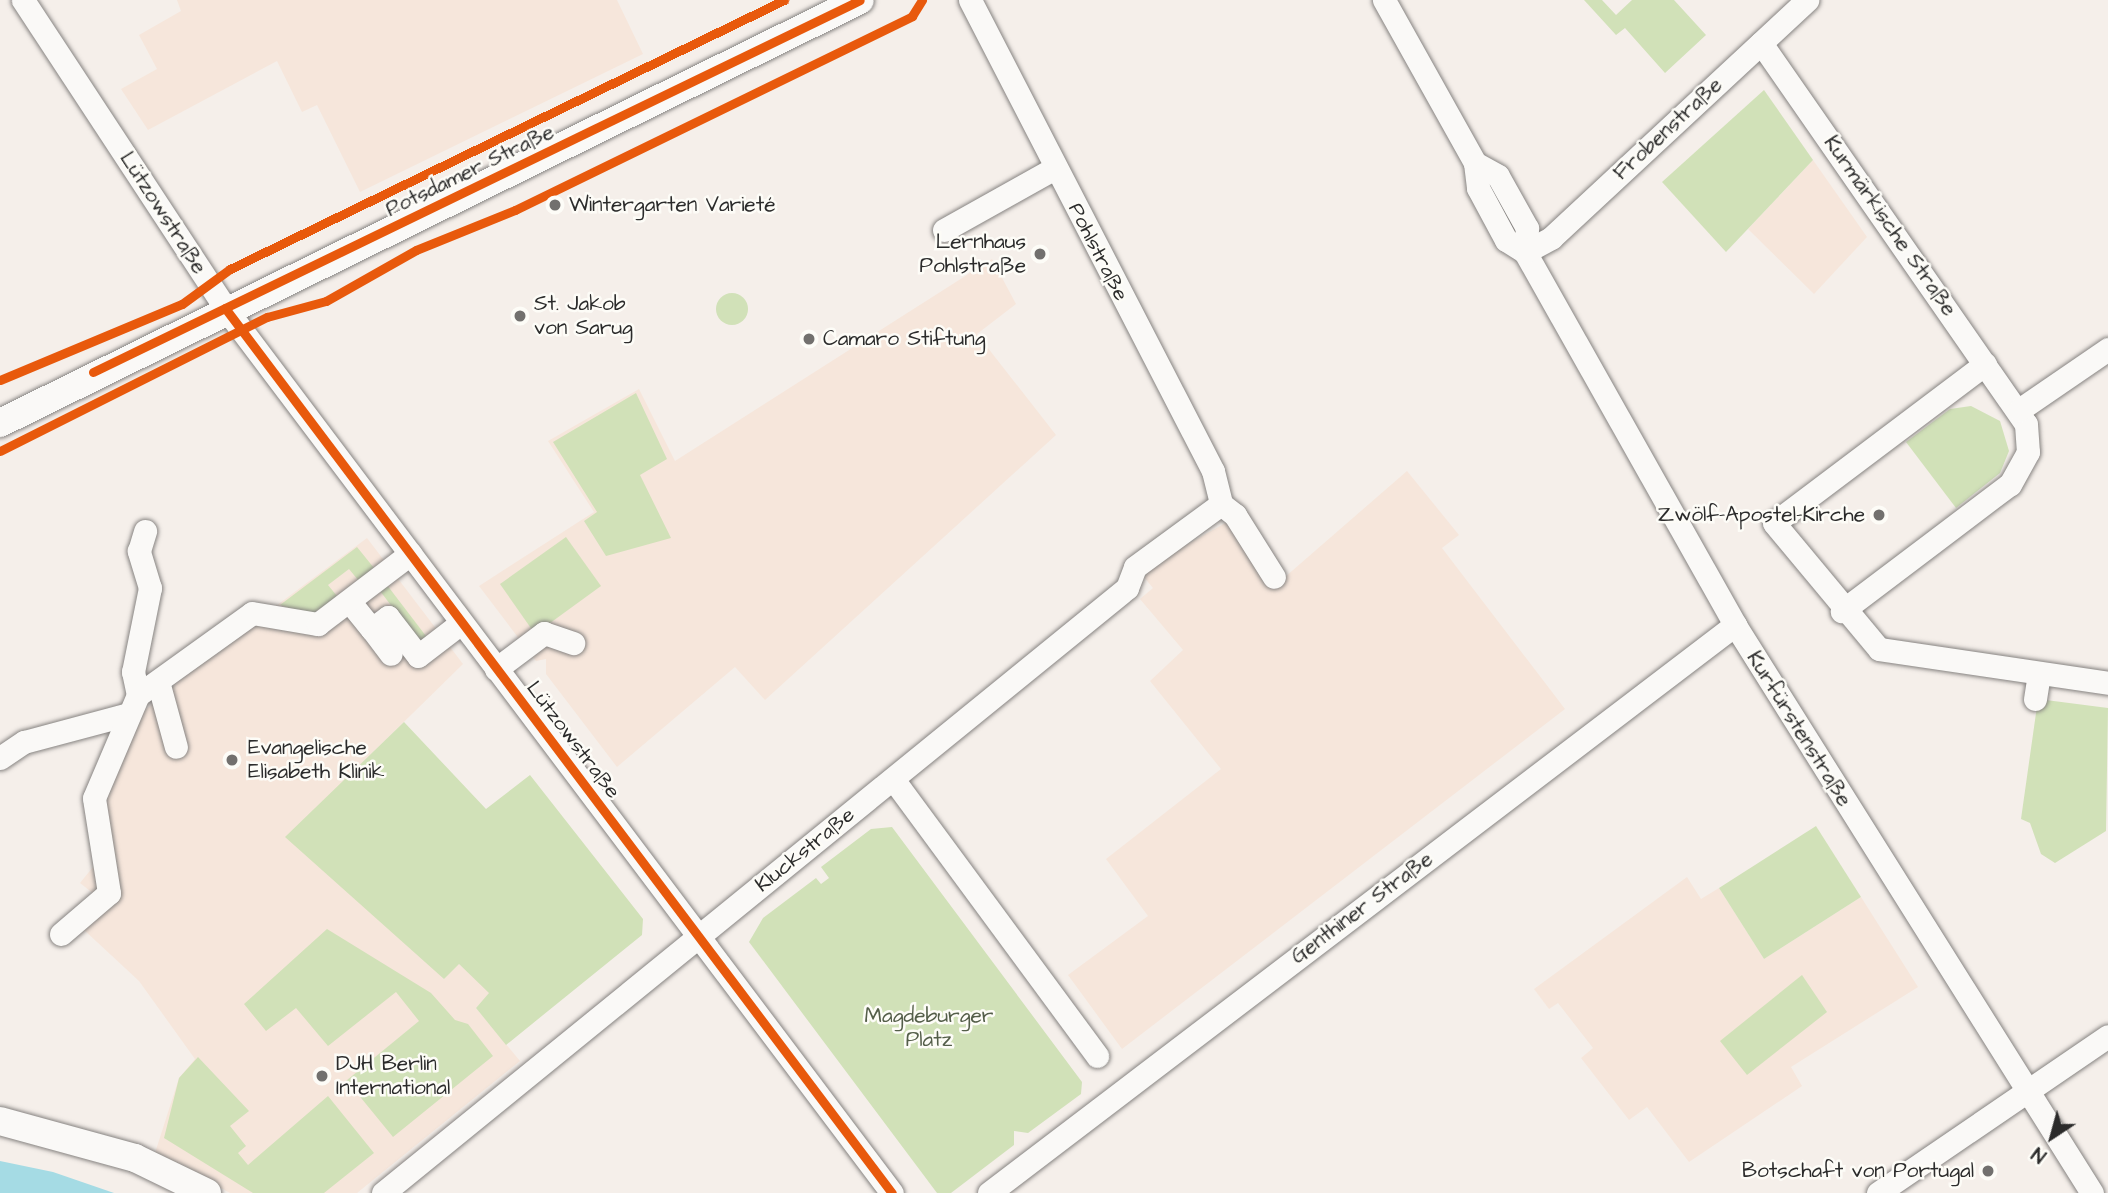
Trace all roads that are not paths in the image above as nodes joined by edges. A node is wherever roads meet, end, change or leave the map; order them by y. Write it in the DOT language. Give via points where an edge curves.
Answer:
graph roads {
  1 [pos="23,0"];
  2 [pos="860,0"];
  3 [pos="970,0"];
  4 [pos="1384,0"];
  5 [pos="1807,0"];
  6 [pos="1761,43"];
  7 [pos="1055,168"];
  8 [pos="944,230"];
  9 [pos="1525,253"];
  10 [pos="225,308"];
  11 [pos="2108,349"];
  12 [pos="1985,364"];
  13 [pos="2019,410"];
  14 [pos="6,415"];
  15 [pos="1221,504"];
  16 [pos="145,531"];
  17 [pos="410,554"];
  18 [pos="1274,577"];
  19 [pos="349,601"];
  20 [pos="1842,611"];
  21 [pos="461,623"];
  22 [pos="1735,625"];
  23 [pos="372,629"];
  24 [pos="573,643"];
  25 [pos="391,654"];
  26 [pos="496,669"];
  27 [pos="2039,673"];
  28 [pos="2108,683"];
  29 [pos="149,690"];
  30 [pos="2035,699"];
  31 [pos="125,715"];
  32 [pos="176,747"];
  33 [pos="0,758"];
  34 [pos="892,779"];
  35 [pos="61,934"];
  36 [pos="699,936"];
  37 [pos="2108,1036"];
  38 [pos="1097,1056"];
  39 [pos="2027,1091"];
  40 [pos="0,1121"];
  41 [pos="207,1193"];
  42 [pos="383,1193"];
  43 [pos="892,1193"];
  44 [pos="989,1193"];
  45 [pos="1878,1193"];
  46 [pos="2092,1193"];
  1 -- 10 [label="street, Lützowstraße"];
  2 -- 10 [label="main road, Potsdamer Straße"];
  3 -- 7 [label="street, Pohlstraße"];
  4 -- 9 [label="street, Kurfürstenstraße" via="1475,163 1499,176 1527,228"];
  5 -- 6 [label="street, Frobenstraße"];
  6 -- 9 [label="street, Frobenstraße" via="1551,238"];
  6 -- 12 [label="street, Kurmärkische Straße"];
  7 -- 8 [label="street"];
  7 -- 15 [label="street, Pohlstraße" via="1213,471"];
  9 -- 22 [label="street, Kurfürstenstraße"];
  10 -- 14 [label="main road, Potsdamer Straße"];
  10 -- 17 [label="street, Lützowstraße"];
  11 -- 13 [label="street"];
  12 -- 13 [label="street, Kurmärkische Straße"];
  12 -- 20 [label="street" via="1774,523"];
  13 -- 20 [label="street" via="2028,439 2018,474"];
  15 -- 18 [label="street" via="1235,515"];
  15 -- 34 [label="street, Kluckstraße" via="1135,568 1127,588"];
  16 -- 29 [label="street" via="139,551 150,588 133,672"];
  17 -- 19 [label="street"];
  17 -- 21 [label="street, Lützowstraße"];
  19 -- 23 [label="street"];
  19 -- 29 [label="street" via="311,627 278,613 252,613"];
  20 -- 27 [label="street" via="1879,649"];
  21 -- 23 [label="street" via="416,658 387,617"];
  21 -- 26 [label="street, Lützowstraße"];
  22 -- 39 [label="street, Kurfürstenstraße"];
  22 -- 44 [label="street, Genthiner Straße"];
  23 -- 25 [label="street"];
  24 -- 26 [label="street" via="544,634"];
  26 -- 36 [label="street, Lützowstraße"];
  27 -- 28 [label="street"];
  27 -- 30 [label="street"];
  29 -- 31 [label="street"];
  29 -- 32 [label="street"];
  31 -- 33 [label="street" via="24,742"];
  31 -- 35 [label="street" via="93,808 109,893"];
  34 -- 36 [label="street, Kluckstraße"];
  34 -- 38 [label="street"];
  36 -- 42 [label="street, Kluckstraße"];
  36 -- 43 [label="street, Lützowstraße"];
  37 -- 39 [label="street"];
  39 -- 45 [label="street"];
  39 -- 46 [label="street, Kurfürstenstraße"];
  40 -- 41 [label="main road" via="135,1158"];
}
